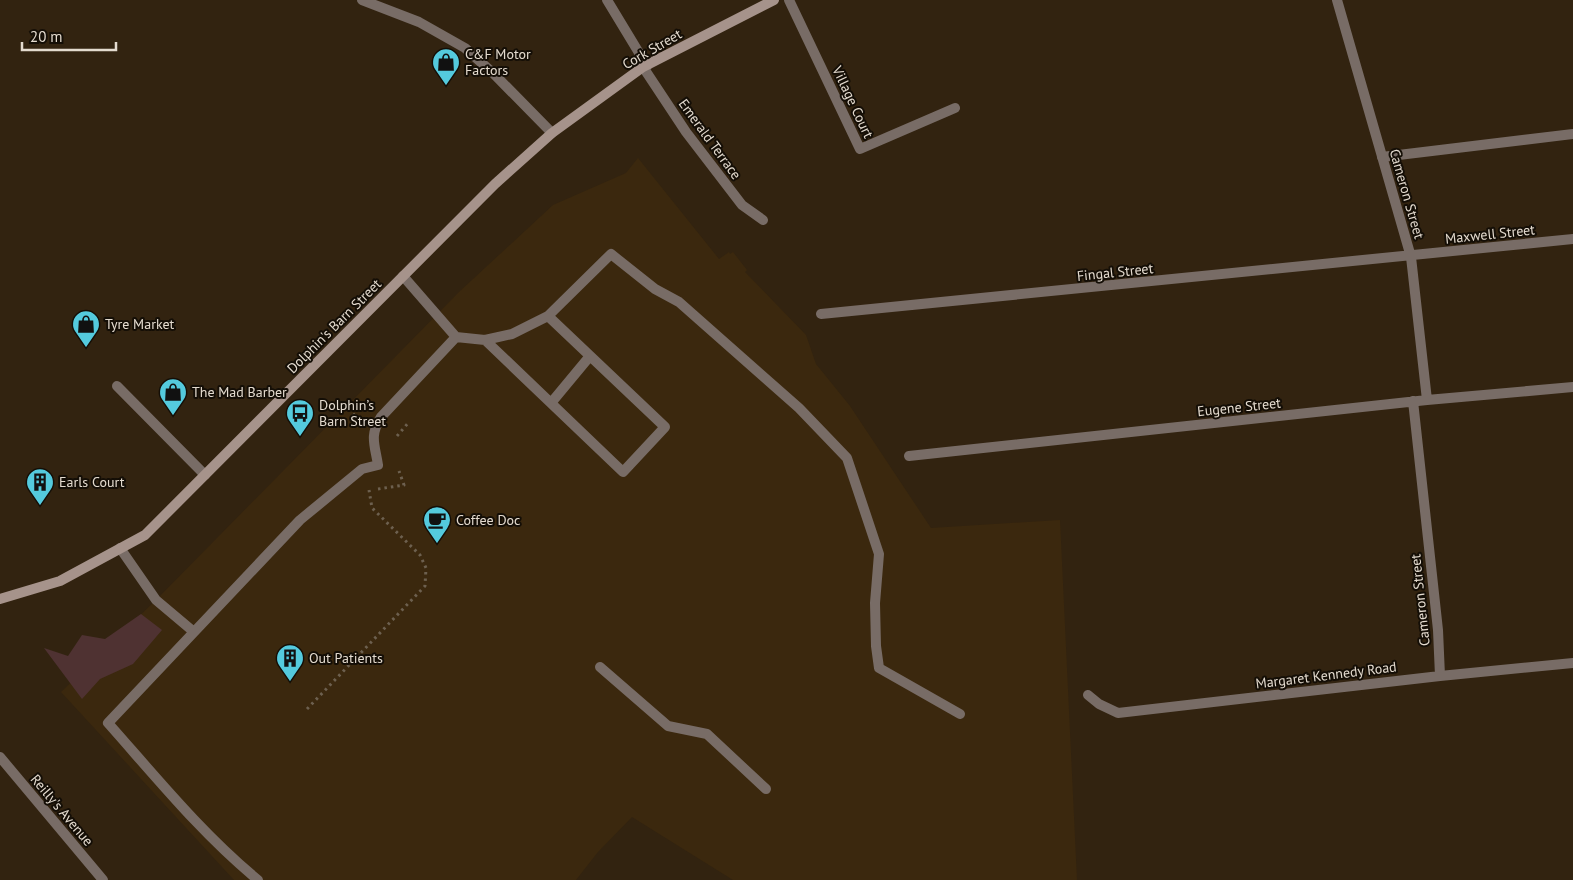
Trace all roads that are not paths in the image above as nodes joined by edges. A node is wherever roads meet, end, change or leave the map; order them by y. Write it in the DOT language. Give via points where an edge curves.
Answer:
graph roads {
  1 [pos="362,0"];
  2 [pos="607,0"];
  3 [pos="774,0"];
  4 [pos="789,0"];
  5 [pos="1337,0"];
  6 [pos="645,67"];
  7 [pos="955,108"];
  8 [pos="552,133"];
  9 [pos="1573,134"];
  10 [pos="1382,157"];
  11 [pos="763,220"];
  12 [pos="1573,239"];
  13 [pos="1411,257"];
  14 [pos="403,276"];
  15 [pos="821,314"];
  16 [pos="548,316"];
  17 [pos="456,337"];
  18 [pos="485,340"];
  19 [pos="590,356"];
  20 [pos="117,386"];
  21 [pos="1573,387"];
  22 [pos="1427,400"];
  23 [pos="1413,401"];
  24 [pos="551,403"];
  25 [pos="908,456"];
  26 [pos="205,475"];
  27 [pos="120,548"];
  28 [pos="0,599"];
  29 [pos="194,632"];
  30 [pos="1573,663"];
  31 [pos="600,667"];
  32 [pos="1440,676"];
  33 [pos="1088,695"];
  34 [pos="960,714"];
  35 [pos="0,757"];
  36 [pos="766,789"];
  37 [pos="103,880"];
  38 [pos="258,880"];
  1 -- 8 [label="street" via="419,22 465,48"];
  2 -- 6 [label="street, Emerald Terrace"];
  3 -- 6 [label="main road, Cork Street"];
  4 -- 7 [label="street, Village Court" via="860,150"];
  5 -- 10 [label="street, Cameron Street"];
  6 -- 8 [label="main road, Cork Street"];
  6 -- 11 [label="street, Emerald Terrace" via="686,132 742,205"];
  8 -- 14 [label="main road, Dolphin's Barn Street" via="495,184"];
  9 -- 10 [label="street"];
  10 -- 13 [label="street, Cameron Street"];
  12 -- 13 [label="street, Maxwell Street"];
  13 -- 15 [label="street, Fingal Street"];
  13 -- 22 [label="street, Cameron Street"];
  14 -- 17 [label="street"];
  14 -- 26 [label="main road, Dolphin's Barn Street"];
  16 -- 18 [label="street" via="512,334"];
  16 -- 19 [label="street"];
  16 -- 34 [label="street" via="612,254 655,289 679,302 799,408 847,458 879,554 875,604 879,668"];
  17 -- 18 [label="street"];
  17 -- 29 [label="street" via="381,417 373,439 378,465 362,469 300,520"];
  18 -- 24 [label="street"];
  19 -- 24 [label="street"];
  19 -- 24 [label="street" via="665,427 623,472"];
  20 -- 26 [label="street"];
  21 -- 22 [label="street, Eugene Street"];
  22 -- 23 [label="street, Eugene Street"];
  23 -- 25 [label="street, Eugene Street"];
  23 -- 32 [label="street, Cameron Street" via="1438,630"];
  26 -- 27 [label="main road, Dolphin's Barn Street" via="145,534"];
  27 -- 28 [label="main road, Dolphin's Barn Street" via="60,581"];
  27 -- 29 [label="street" via="156,600"];
  29 -- 38 [label="street" via="108,723 184,808"];
  30 -- 32 [label="street, Margaret Kennedy Road"];
  31 -- 36 [label="street" via="668,726 707,734"];
  32 -- 33 [label="street, Margaret Kennedy Road" via="1118,713"];
  35 -- 37 [label="street, Reilly's Avenue"];
}
